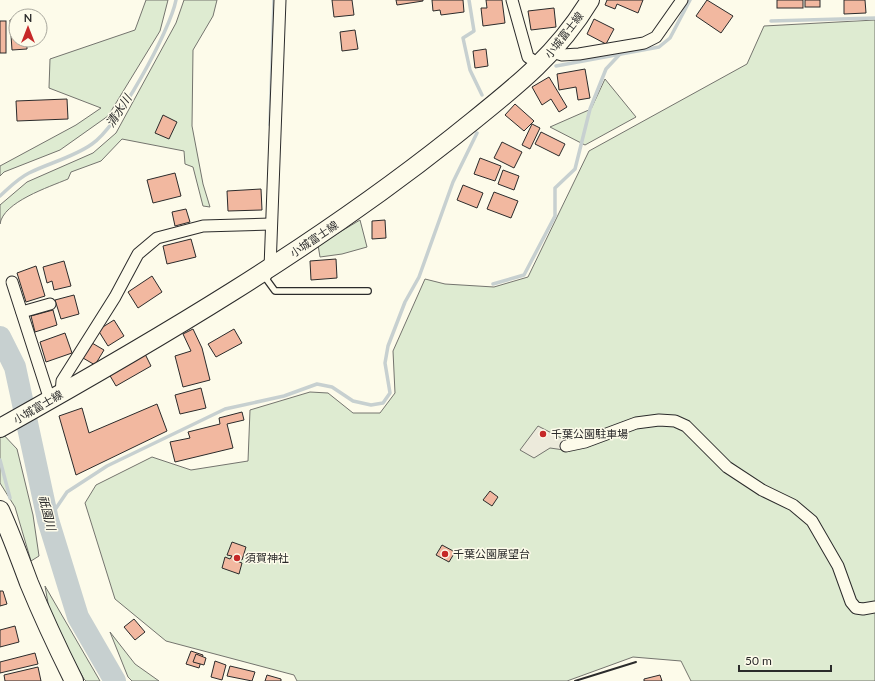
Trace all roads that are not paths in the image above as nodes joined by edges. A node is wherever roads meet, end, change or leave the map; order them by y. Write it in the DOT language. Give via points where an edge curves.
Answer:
graph roads {
  1 [pos="281,0"];
  2 [pos="512,0"];
  3 [pos="590,0"];
  4 [pos="682,0"];
  5 [pos="552,52"];
  6 [pos="540,65"];
  7 [pos="271,224"];
  8 [pos="270,268"];
  9 [pos="12,282"];
  10 [pos="368,291"];
  11 [pos="50,304"];
  12 [pos="22,312"];
  13 [pos="56,397"];
  14 [pos="0,428"];
  15 [pos="566,446"];
  16 [pos="0,510"];
  17 [pos="875,607"];
  18 [pos="74,681"];
  1 -- 7 [label="street"];
  2 -- 6 [label="street" via="528,57"];
  3 -- 5 [label="main road, 小城富士線" via="577,22"];
  4 -- 5 [label="street" via="656,37 644,43 580,54 562,55"];
  5 -- 6 [label="main road, 小城富士線"];
  6 -- 8 [label="main road, 小城富士線" via="420,163 348,216"];
  7 -- 8 [label="street"];
  7 -- 13 [label="street" via="203,226 157,238 138,254 116,296 62,381"];
  8 -- 10 [label="lane" via="267,280 275,291"];
  8 -- 13 [label="main road, 小城富士線"];
  9 -- 12 [label="street"];
  11 -- 12 [label="street"];
  12 -- 13 [label="street"];
  13 -- 14 [label="main road, 小城富士線"];
  15 -- 17 [label="street" via="585,442 636,423 659,420 675,421 686,426 727,467 762,490 794,505 812,521 838,566 851,602 856,608"];
  16 -- 18 [label="main road"];
}
